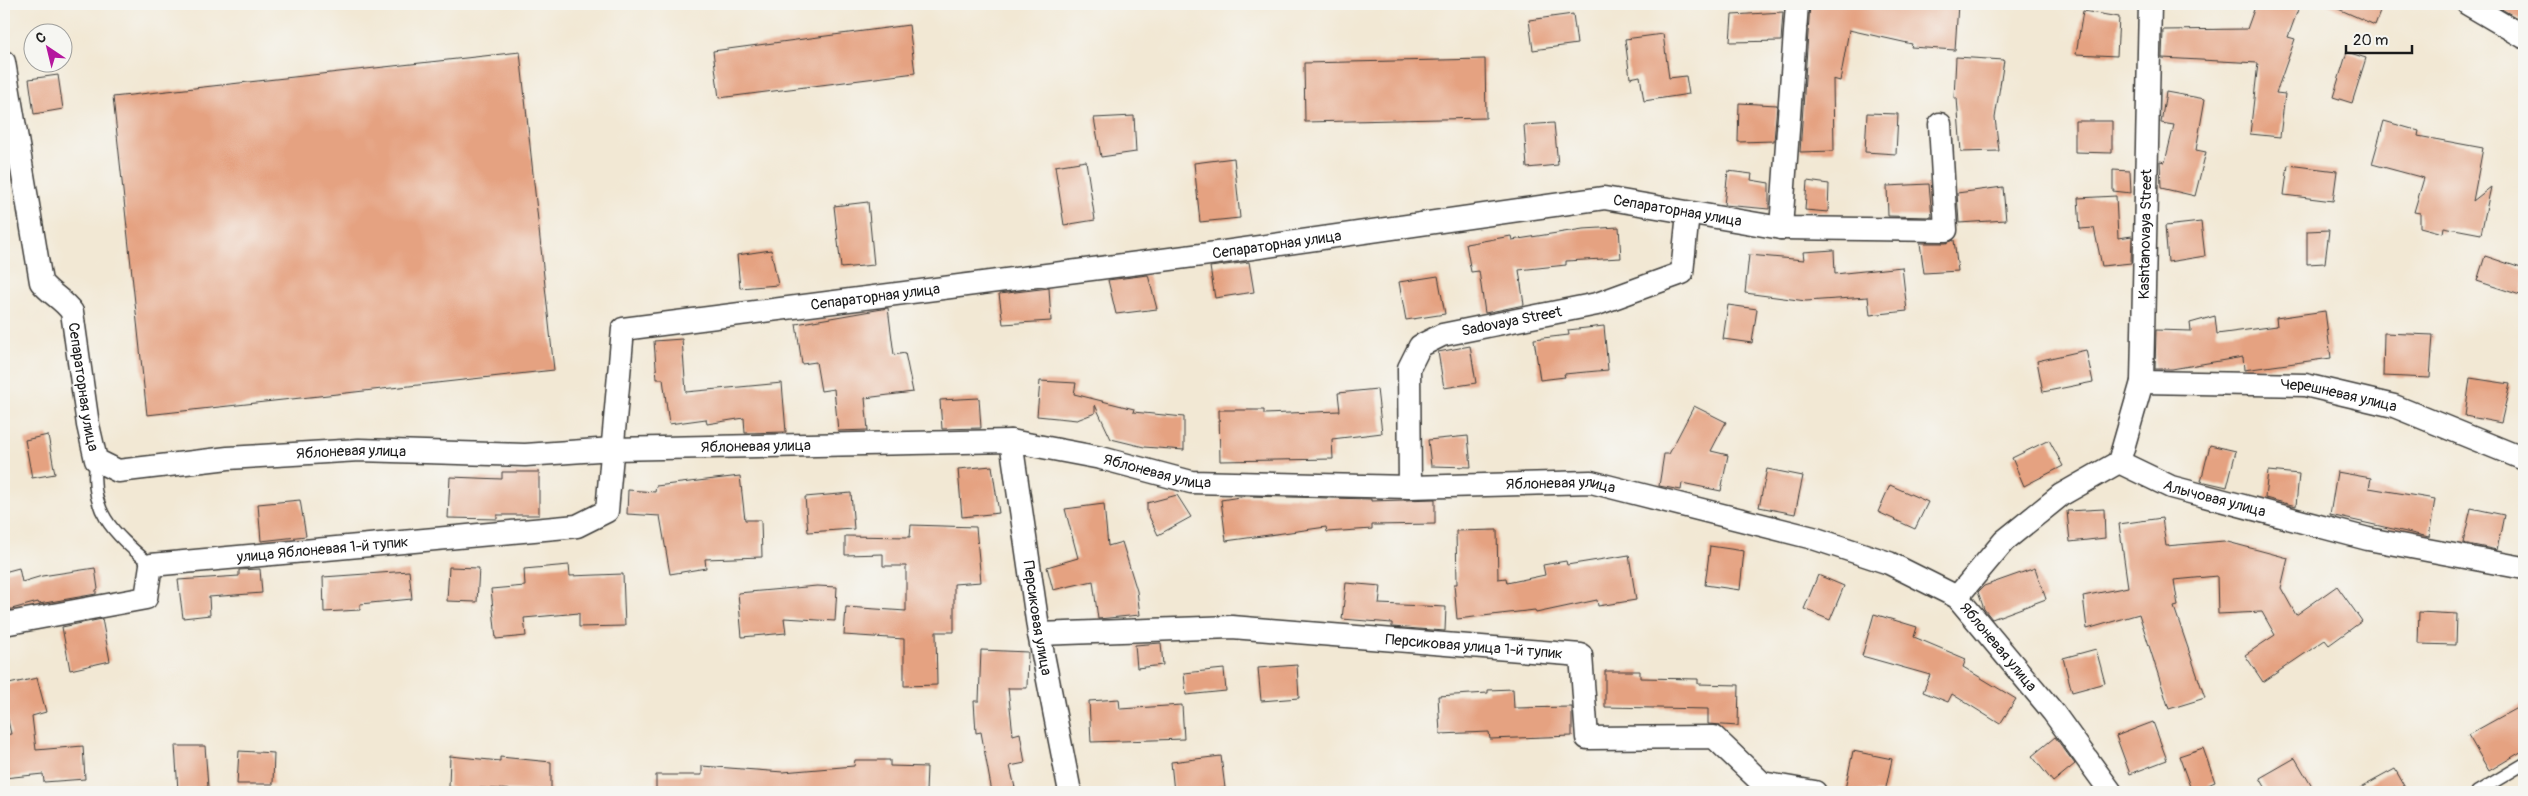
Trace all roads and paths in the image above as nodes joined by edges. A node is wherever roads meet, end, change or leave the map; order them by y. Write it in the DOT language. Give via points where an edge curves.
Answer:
graph roads {
  1 [pos="1797,4"];
  2 [pos="2150,4"];
  3 [pos="2468,4"];
  4 [pos="2524,38"];
  5 [pos="4,62"];
  6 [pos="1940,124"];
  7 [pos="1688,213"];
  8 [pos="1781,228"];
  9 [pos="2142,382"];
  10 [pos="1011,441"];
  11 [pos="613,449"];
  12 [pos="2524,459"];
  13 [pos="96,460"];
  14 [pos="2119,462"];
  15 [pos="1410,487"];
  16 [pos="151,565"];
  17 [pos="2524,568"];
  18 [pos="1957,597"];
  19 [pos="4,624"];
  20 [pos="1039,634"];
  21 [pos="2524,764"];
  22 [pos="1070,792"];
  23 [pos="1815,792"];
  24 [pos="2111,792"];
  25 [pos="2478,792"];
  1 -- 8 [label="street"];
  2 -- 9 [label="street, Kashtanovaya Street"];
  3 -- 4 [label="street"];
  5 -- 13 [label="street, Сепараторная улица" via="41,282 72,312"];
  6 -- 8 [label="street, Сепараторная улица" via="1946,230"];
  7 -- 8 [label="street, Сепараторная улица"];
  7 -- 11 [label="street, Сепараторная улица" via="1604,198 1217,253 623,329"];
  7 -- 15 [label="street, Sadovaya Street" via="1682,273 1597,304 1442,335 1420,346 1409,368"];
  9 -- 12 [label="street, Черешневая улица" via="2305,385 2394,406"];
  9 -- 14 [label="street, Kashtanovaya Street"];
  10 -- 11 [label="street, Яблоневая улица"];
  10 -- 15 [label="street, Яблоневая улица" via="1101,458 1190,482"];
  10 -- 20 [label="street, Персиковая улица"];
  11 -- 13 [label="street, Яблоневая улица" via="525,455 359,450 228,458 118,471"];
  11 -- 16 [label="street, улица Яблоневая 1-й тупик" via="607,511 576,526"];
  13 -- 16 [label="lane" via="93,482 100,508 121,539"];
  14 -- 17 [label="street, Алычовая улица" via="2171,487 2368,539"];
  14 -- 18 [label="street" via="2061,495 2004,541"];
  15 -- 18 [label="street, Яблоневая улица" via="1591,482 1813,538 1889,564"];
  16 -- 19 [label="street" via="146,598"];
  18 -- 24 [label="street, Яблоневая улица" via="2053,712"];
  20 -- 22 [label="street, Персиковая улица"];
  20 -- 23 [label="street, Персиковая улица 1-й тупик" via="1232,627 1580,656 1588,738 1714,737 1762,783"];
  21 -- 25 [label="lane"];
}
